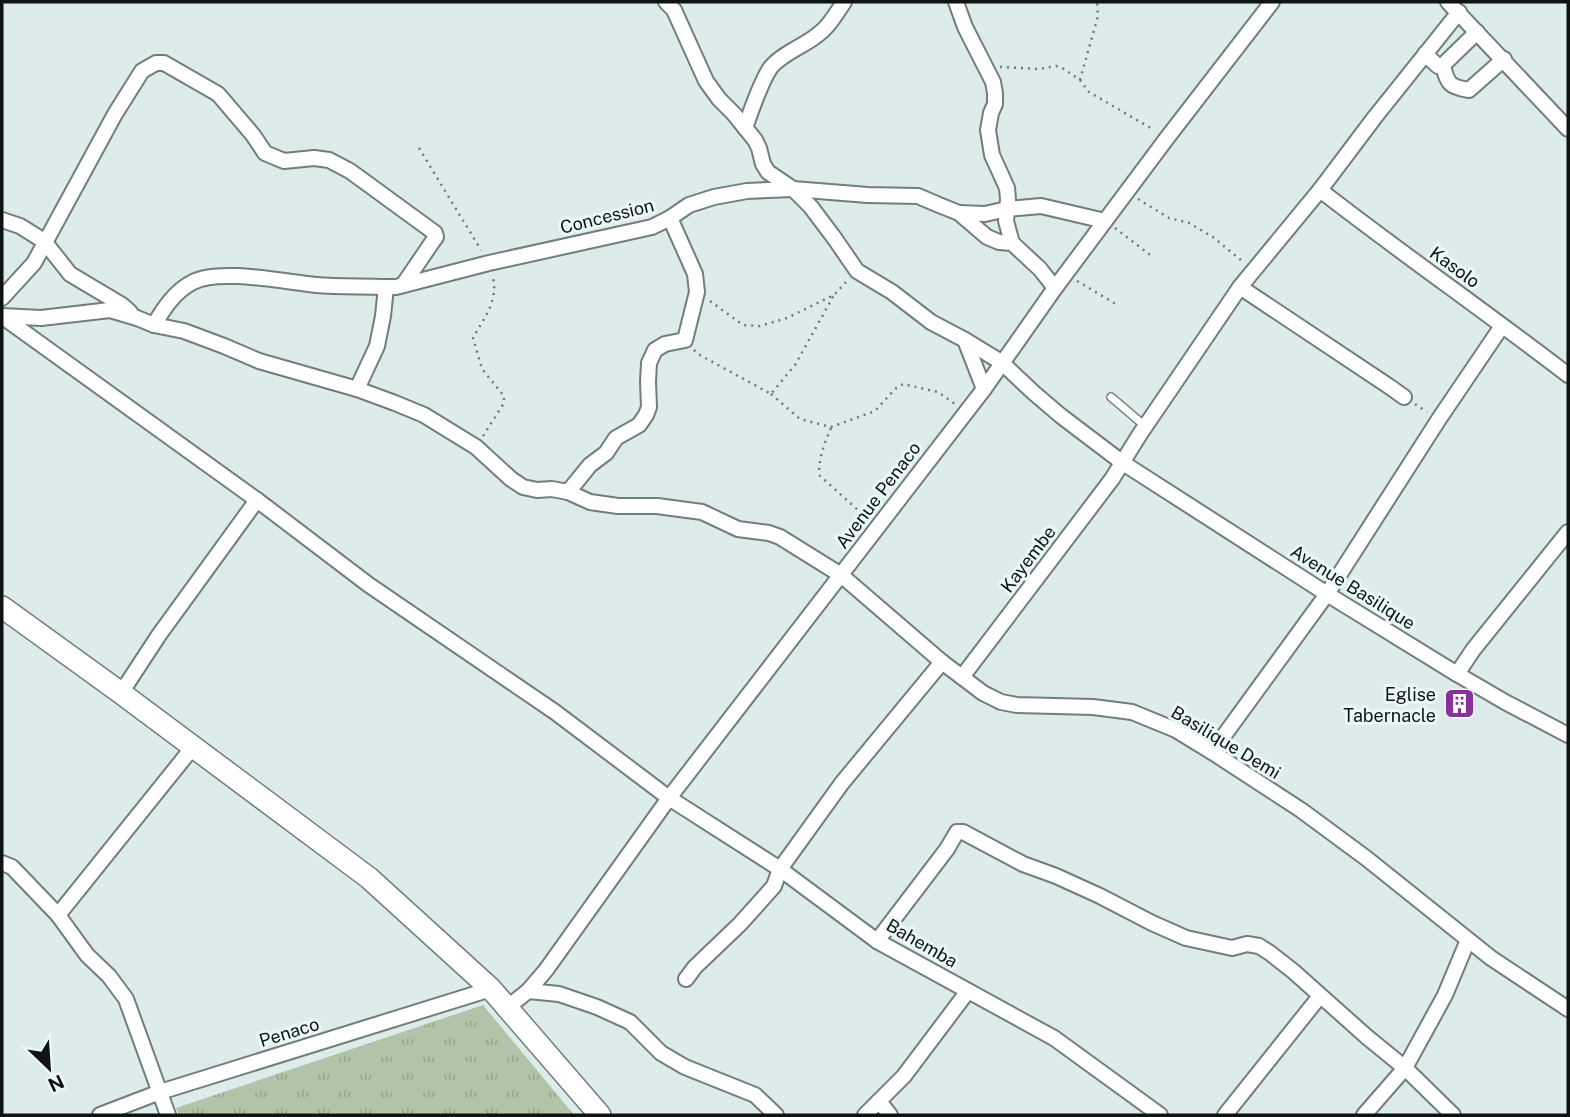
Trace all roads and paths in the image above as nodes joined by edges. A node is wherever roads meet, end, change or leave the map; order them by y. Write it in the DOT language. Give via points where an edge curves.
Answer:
graph roads {
  1 [pos="666,2"];
  2 [pos="844,2"];
  3 [pos="956,2"];
  4 [pos="1097,2"];
  5 [pos="1272,2"];
  6 [pos="1448,2"];
  7 [pos="1459,12"];
  8 [pos="1477,32"];
  9 [pos="1425,54"];
  10 [pos="1504,59"];
  11 [pos="1443,65"];
  12 [pos="986,67"];
  13 [pos="1080,80"];
  14 [pos="745,128"];
  15 [pos="1568,129"];
  16 [pos="1167,138"];
  17 [pos="419,148"];
  18 [pos="793,189"];
  19 [pos="1320,190"];
  20 [pos="1127,192"];
  21 [pos="1007,209"];
  22 [pos="959,213"];
  23 [pos="670,218"];
  24 [pos="2,220"];
  25 [pos="1105,221"];
  26 [pos="44,241"];
  27 [pos="1012,243"];
  28 [pos="1154,258"];
  29 [pos="489,263"];
  30 [pos="1254,269"];
  31 [pos="857,271"];
  32 [pos="1065,275"];
  33 [pos="403,285"];
  34 [pos="386,287"];
  35 [pos="1240,287"];
  36 [pos="1055,288"];
  37 [pos="697,292"];
  38 [pos="834,295"];
  39 [pos="2,298"];
  40 [pos="1119,306"];
  41 [pos="2,316"];
  42 [pos="137,318"];
  43 [pos="154,326"];
  44 [pos="1502,326"];
  45 [pos="685,340"];
  46 [pos="965,340"];
  47 [pos="1001,362"];
  48 [pos="1568,375"];
  49 [pos="357,389"];
  50 [pos="984,389"];
  51 [pos="771,394"];
  52 [pos="1111,397"];
  53 [pos="1404,397"];
  54 [pos="966,412"];
  55 [pos="1439,419"];
  56 [pos="831,427"];
  57 [pos="1145,427"];
  58 [pos="476,447"];
  59 [pos="1123,463"];
  60 [pos="568,492"];
  61 [pos="257,500"];
  62 [pos="877,527"];
  63 [pos="1568,532"];
  64 [pos="842,575"];
  65 [pos="1327,594"];
  66 [pos="2,607"];
  67 [pos="942,662"];
  68 [pos="1457,674"];
  69 [pos="962,677"];
  70 [pos="121,694"];
  71 [pos="1568,735"];
  72 [pos="192,747"];
  73 [pos="1212,752"];
  74 [pos="669,798"];
  75 [pos="2,863"];
  76 [pos="780,869"];
  77 [pos="58,915"];
  78 [pos="1468,940"];
  79 [pos="877,941"];
  80 [pos="686,979"];
  81 [pos="491,989"];
  82 [pos="528,991"];
  83 [pos="968,991"];
  84 [pos="1320,996"];
  85 [pos="508,1007"];
  86 [pos="1568,1009"];
  87 [pos="1405,1068"];
  88 [pos="160,1092"];
  89 [pos="879,1101"];
  90 [pos="100,1115"];
  91 [pos="168,1115"];
  92 [pos="600,1115"];
  93 [pos="776,1115"];
  94 [pos="865,1115"];
  95 [pos="890,1115"];
  96 [pos="1160,1115"];
  97 [pos="1225,1115"];
  98 [pos="1364,1115"];
  99 [pos="1453,1115"];
  1 -- 14 [label="street" via="674,10 706,81"];
  2 -- 14 [label="street" via="818,36 770,68"];
  3 -- 12 [label="street"];
  4 -- 13 [label="path" via="1098,16"];
  5 -- 16 [label="street, Avenue Penaco"];
  6 -- 7 [label="street"];
  7 -- 8 [label="street"];
  7 -- 9 [label="street, Kayembe"];
  8 -- 10 [label="street"];
  8 -- 11 [label="street"];
  9 -- 11 [label="street"];
  9 -- 19 [label="street, Kayembe"];
  10 -- 11 [label="street" via="1469,90 1454,87 1446,79"];
  10 -- 15 [label="street"];
  12 -- 13 [label="path" via="1056,66"];
  12 -- 21 [label="street" via="995,93 988,130 992,155 1007,188"];
  13 -- 16 [label="path" via="1089,92"];
  14 -- 18 [label="street" via="760,148 768,172"];
  16 -- 20 [label="street, Avenue Penaco"];
  17 -- 29 [label="path"];
  18 -- 22 [label="street, Concession" via="918,196"];
  18 -- 23 [label="street, Concession" via="714,197 689,205"];
  18 -- 31 [label="street"];
  19 -- 30 [label="street, Kayembe"];
  19 -- 44 [label="street, Kasolo"];
  20 -- 25 [label="street, Avenue Penaco"];
  20 -- 30 [label="path" via="1169,218 1213,237"];
  21 -- 22 [label="street"];
  21 -- 25 [label="street" via="1041,206"];
  21 -- 27 [label="street"];
  22 -- 27 [label="street" via="987,237"];
  23 -- 29 [label="street, Concession" via="652,227"];
  23 -- 37 [label="street" via="695,274"];
  24 -- 26 [label="street"];
  25 -- 28 [label="path"];
  25 -- 32 [label="street, Avenue Penaco"];
  26 -- 33 [label="street" via="142,71 164,63 218,94 265,153 284,161 329,160 435,233"];
  26 -- 39 [label="street" via="34,263"];
  26 -- 42 [label="street" via="70,274"];
  27 -- 36 [label="street"];
  29 -- 33 [label="street, Concession"];
  29 -- 58 [label="path" via="496,285 494,301 473,338 482,369 504,396 504,403"];
  30 -- 35 [label="street, Kayembe"];
  31 -- 38 [label="path"];
  31 -- 46 [label="street"];
  32 -- 36 [label="street, Avenue Penaco"];
  32 -- 40 [label="path"];
  33 -- 34 [label="street, Concession"];
  34 -- 43 [label="street, Concession" via="209,277 193,282 173,298"];
  34 -- 49 [label="street" via="377,346"];
  35 -- 53 [label="street"];
  35 -- 57 [label="street, Kayembe"];
  36 -- 47 [label="street, Avenue Penaco"];
  37 -- 38 [label="path" via="752,327 787,318"];
  37 -- 45 [label="street"];
  38 -- 51 [label="path" via="795,365"];
  41 -- 42 [label="street" via="41,318 103,310"];
  41 -- 61 [label="street, Bahemba"];
  42 -- 43 [label="street, Basilique Demi"];
  43 -- 49 [label="street, Basilique Demi" via="184,331 259,361"];
  44 -- 48 [label="street, Kasolo"];
  44 -- 55 [label="street"];
  45 -- 51 [label="path" via="698,354"];
  45 -- 60 [label="street" via="655,350 649,363 646,415 639,425 616,438"];
  46 -- 47 [label="street"];
  46 -- 50 [label="street"];
  47 -- 50 [label="street, Avenue Penaco"];
  47 -- 59 [label="street, Avenue Basilique"];
  49 -- 58 [label="street, Basilique Demi" via="424,415"];
  50 -- 54 [label="street, Avenue Penaco"];
  51 -- 56 [label="path" via="800,419"];
  52 -- 57 [label="lane"];
  53 -- 55 [label="path"];
  54 -- 56 [label="path" via="939,392 904,384 875,411"];
  54 -- 62 [label="street, Avenue Penaco"];
  55 -- 65 [label="street"];
  56 -- 62 [label="path" via="819,459 820,474"];
  57 -- 59 [label="street, Kayembe"];
  58 -- 60 [label="street, Basilique Demi" via="523,487"];
  59 -- 65 [label="street, Avenue Basilique"];
  59 -- 69 [label="street, Kayembe"];
  60 -- 64 [label="street, Basilique Demi" via="590,502 702,512 738,529 780,537"];
  61 -- 70 [label="street"];
  61 -- 74 [label="street, Bahemba"];
  62 -- 64 [label="street, Avenue Penaco"];
  63 -- 68 [label="street"];
  64 -- 67 [label="street, Basilique Demi"];
  64 -- 74 [label="street, Avenue Penaco"];
  65 -- 68 [label="street, Avenue Basilique"];
  65 -- 73 [label="street"];
  66 -- 70 [label="main road"];
  67 -- 69 [label="street, Basilique Demi"];
  67 -- 76 [label="street" via="842,783"];
  68 -- 71 [label="street, Avenue Basilique"];
  69 -- 73 [label="street, Basilique Demi" via="1001,702 1132,712 1176,730"];
  70 -- 72 [label="main road"];
  72 -- 77 [label="street"];
  72 -- 81 [label="main road" via="369,878"];
  73 -- 78 [label="street, Basilique Demi" via="1301,810"];
  74 -- 76 [label="street, Bahemba"];
  74 -- 82 [label="street, Avenue Penaco"];
  75 -- 77 [label="street" via="12,867"];
  76 -- 79 [label="street, Bahemba"];
  76 -- 80 [label="street" via="774,886"];
  77 -- 88 [label="street" via="126,999"];
  78 -- 86 [label="street, Basilique Demi"];
  78 -- 87 [label="street" via="1445,995"];
  79 -- 83 [label="street, Bahemba"];
  79 -- 84 [label="street" via="960,831 1186,937 1233,948 1259,946"];
  81 -- 85 [label="main road"];
  81 -- 88 [label="street, Penaco"];
  82 -- 85 [label="street, Avenue Penaco"];
  82 -- 93 [label="street" via="559,994 630,1022 661,1053 755,1095"];
  83 -- 89 [label="street" via="904,1076"];
  83 -- 96 [label="street, Bahemba" via="1054,1038"];
  84 -- 87 [label="street"];
  84 -- 97 [label="street"];
  85 -- 92 [label="main road"];
  87 -- 98 [label="street"];
  87 -- 99 [label="street"];
  88 -- 90 [label="street, Penaco"];
  88 -- 91 [label="street"];
  89 -- 94 [label="street"];
  89 -- 95 [label="street"];
}
